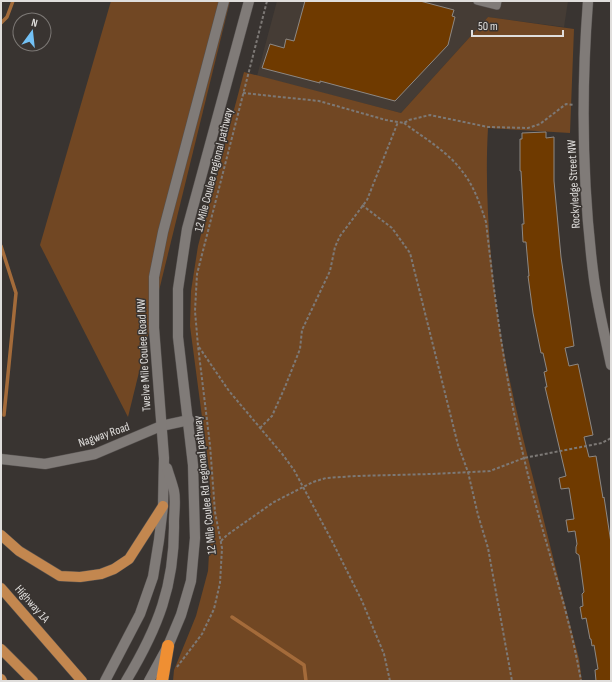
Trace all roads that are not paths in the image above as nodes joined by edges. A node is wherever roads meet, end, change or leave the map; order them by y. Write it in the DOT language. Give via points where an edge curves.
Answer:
graph roads {
  1 [pos="224,1"];
  2 [pos="249,1"];
  3 [pos="477,1"];
  4 [pos="498,1"];
  5 [pos="588,1"];
  6 [pos="611,365"];
  7 [pos="189,420"];
  8 [pos="161,426"];
  9 [pos="164,458"];
  10 [pos="1,459"];
  11 [pos="163,506"];
  12 [pos="1,535"];
  13 [pos="1,588"];
  14 [pos="168,646"];
  15 [pos="1,648"];
  16 [pos="33,681"];
  17 [pos="82,681"];
  18 [pos="105,681"];
  19 [pos="126,681"];
  20 [pos="149,681"];
  21 [pos="162,681"];
  1 -- 8 [label="main road, Twelve Mile Coulee Road NW" via="163,232 154,277 154,328"];
  2 -- 7 [label="main road" via="187,228 178,289 178,337"];
  3 -- 4 [label="lane" via="497,6"];
  5 -- 6 [label="main road, Rockyledge Street NW" via="584,78 585,176 594,280"];
  7 -- 8 [label="main road, Nagway Road"];
  7 -- 14 [label="main road" via="196,538 190,581 181,615"];
  8 -- 9 [label="main road, Twelve Mile Coulee Road NW"];
  8 -- 10 [label="main road, Nagway Road" via="95,454 45,464"];
  9 -- 11 [label="main road, Twelve Mile Coulee Road NW"];
  9 -- 19 [label="main road" via="174,493 172,568 156,623"];
  11 -- 12 [label="main road" via="129,559 101,574 60,576 19,551"];
  11 -- 18 [label="main road, Twelve Mile Coulee Road NW" via="152,577 140,614"];
  13 -- 17 [label="main road, Highway 1A"];
  14 -- 20 [label="main road"];
  14 -- 21 [label="highway"];
  15 -- 16 [label="main road"];
}
